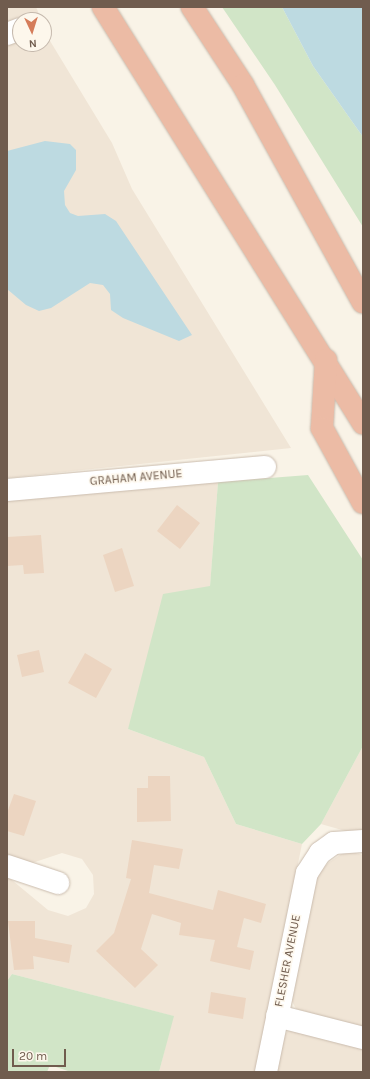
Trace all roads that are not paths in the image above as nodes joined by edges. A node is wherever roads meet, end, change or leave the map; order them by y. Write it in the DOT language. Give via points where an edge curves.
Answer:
graph roads {
  1 [pos="103,7"];
  2 [pos="192,7"];
  3 [pos="363,302"];
  4 [pos="326,360"];
  5 [pos="363,423"];
  6 [pos="265,466"];
  7 [pos="7,490"];
  8 [pos="363,504"];
  9 [pos="363,841"];
  10 [pos="7,866"];
  11 [pos="58,884"];
  12 [pos="278,1016"];
  13 [pos="363,1038"];
  14 [pos="266,1072"];
  1 -- 4 [label="highway"];
  2 -- 3 [label="highway" via="243,85"];
  4 -- 5 [label="highway"];
  4 -- 8 [label="highway" via="322,428"];
  6 -- 7 [label="street, GRAHAM AVENUE"];
  9 -- 12 [label="street, FLESHER AVENUE" via="334,843 320,853 307,873 302,887"];
  10 -- 11 [label="street"];
  12 -- 13 [label="street"];
  12 -- 14 [label="street, FLESHER AVENUE"];
}
